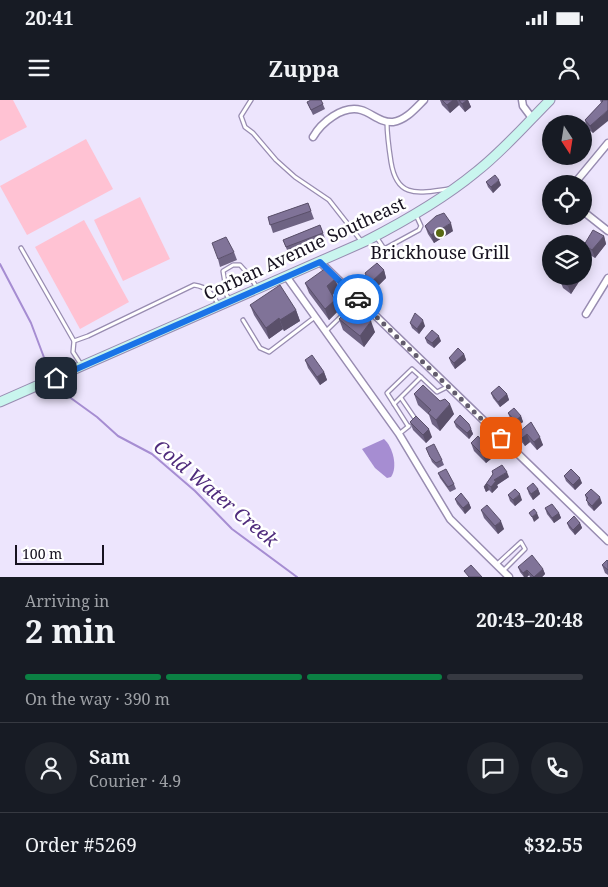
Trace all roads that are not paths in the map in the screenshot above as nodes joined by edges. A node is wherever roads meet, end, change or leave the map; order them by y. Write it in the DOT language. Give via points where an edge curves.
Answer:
graph roads {
  1 [pos="251,100"];
  2 [pos="424,100"];
  3 [pos="522,100"];
  4 [pos="550,100"];
  5 [pos="532,118"];
  6 [pos="387,122"];
  7 [pos="313,137"];
  8 [pos="608,143"];
  9 [pos="581,175"];
  10 [pos="455,188"];
  11 [pos="415,214"];
  12 [pos="592,218"];
  13 [pos="608,231"];
  14 [pos="376,236"];
  15 [pos="363,243"];
  16 [pos="22,248"];
  17 [pos="320,262"];
  18 [pos="286,276"];
  19 [pos="251,278"];
  20 [pos="608,278"];
  21 [pos="226,289"];
  22 [pos="258,289"];
  23 [pos="358,300"];
  24 [pos="230,302"];
  25 [pos="219,307"];
  26 [pos="586,314"];
  27 [pos="316,317"];
  28 [pos="243,320"];
  29 [pos="326,331"];
  30 [pos="74,341"];
  31 [pos="82,366"];
  32 [pos="421,377"];
  33 [pos="447,386"];
  34 [pos="401,398"];
  35 [pos="0,402"];
  36 [pos="394,404"];
  37 [pos="408,426"];
  38 [pos="399,434"];
  39 [pos="608,541"];
  40 [pos="496,565"];
  41 [pos="503,571"];
  42 [pos="509,577"];
  1 -- 15 [label="lane" via="241,116 245,127 282,166 329,200"];
  2 -- 6 [label="street" via="406,118"];
  3 -- 5 [label="street"];
  4 -- 5 [label="main road, Corban Avenue Southeast"];
  5 -- 10 [label="main road, Corban Avenue Southeast" via="495,156"];
  6 -- 7 [label="street" via="360,110 352,110 320,125"];
  6 -- 10 [label="lane" via="393,173 399,186 424,192"];
  8 -- 9 [label="street"];
  10 -- 11 [label="main road, Corban Avenue Southeast"];
  11 -- 14 [label="main road, Corban Avenue Southeast"];
  11 -- 14 [label="lane" via="421,226 419,230 386,248"];
  12 -- 13 [label="street"];
  14 -- 15 [label="main road, Corban Avenue Southeast"];
  15 -- 17 [label="main road, Corban Avenue Southeast"];
  16 -- 30 [label="lane"];
  17 -- 18 [label="main road, Corban Avenue Southeast"];
  17 -- 23 [label="street"];
  18 -- 22 [label="main road, Corban Avenue Southeast"];
  18 -- 27 [label="street"];
  19 -- 21 [label="lane"];
  19 -- 21 [label="lane" via="240,265 227,268 223,271"];
  19 -- 22 [label="lane"];
  20 -- 26 [label="street"];
  21 -- 24 [label="lane"];
  22 -- 24 [label="main road, Corban Avenue Southeast"];
  23 -- 29 [label="lane"];
  23 -- 33 [label="street"];
  24 -- 25 [label="main road, Corban Avenue Southeast"];
  25 -- 30 [label="lane" via="212,293 194,285"];
  25 -- 31 [label="main road, Corban Avenue Southeast"];
  27 -- 28 [label="lane" via="269,352 260,348"];
  27 -- 29 [label="street"];
  29 -- 38 [label="street"];
  30 -- 31 [label="lane" via="71,347"];
  31 -- 35 [label="main road, Corban Avenue Southeast"];
  32 -- 33 [label="lane" via="437,392"];
  32 -- 34 [label="lane"];
  32 -- 36 [label="lane" via="412,369 387,393"];
  33 -- 39 [label="street"];
  34 -- 36 [label="lane"];
  34 -- 37 [label="lane" via="416,420"];
  36 -- 37 [label="lane"];
  37 -- 38 [label="lane"];
  38 -- 40 [label="street" via="450,519"];
  40 -- 41 [label="street"];
  40 -- 41 [label="lane" via="519,542 525,546"];
  41 -- 42 [label="street"];
}
